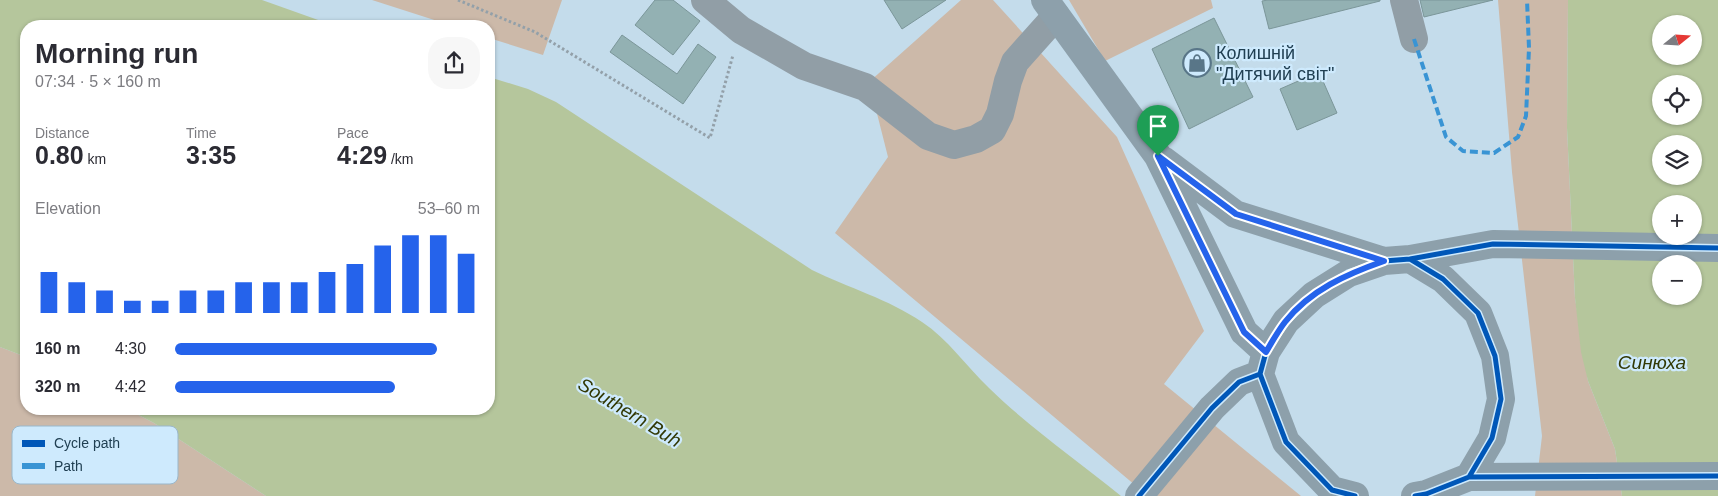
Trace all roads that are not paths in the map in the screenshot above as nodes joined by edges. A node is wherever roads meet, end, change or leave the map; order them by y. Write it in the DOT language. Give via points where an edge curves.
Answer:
graph roads {
  1 [pos="705,0"];
  2 [pos="1404,0"];
  3 [pos="1051,8"];
  4 [pos="1414,39"];
  5 [pos="1158,156"];
  6 [pos="1718,248"];
  7 [pos="1397,260"];
  8 [pos="1263,363"];
  9 [pos="1718,476"];
  10 [pos="1469,477"];
  11 [pos="1422,495"];
  12 [pos="1140,496"];
  13 [pos="1355,496"];
  1 -- 3 [label="street" via="741,30 804,66 865,87 928,136 954,145 992,130 1015,62"];
  2 -- 4 [label="street"];
  3 -- 5 [label="main road"];
  5 -- 7 [label="main road" via="1236,214"];
  5 -- 8 [label="main road" via="1244,332"];
  6 -- 7 [label="main road" via="1493,244"];
  7 -- 8 [label="main road" via="1349,274 1314,294 1286,321"];
  7 -- 10 [label="main road" via="1443,279 1478,313 1495,356 1501,398 1492,438"];
  8 -- 12 [label="main road" via="1212,408"];
  8 -- 13 [label="main road" via="1286,442 1332,490"];
  9 -- 10 [label="main road"];
  10 -- 11 [label="main road"];
}
